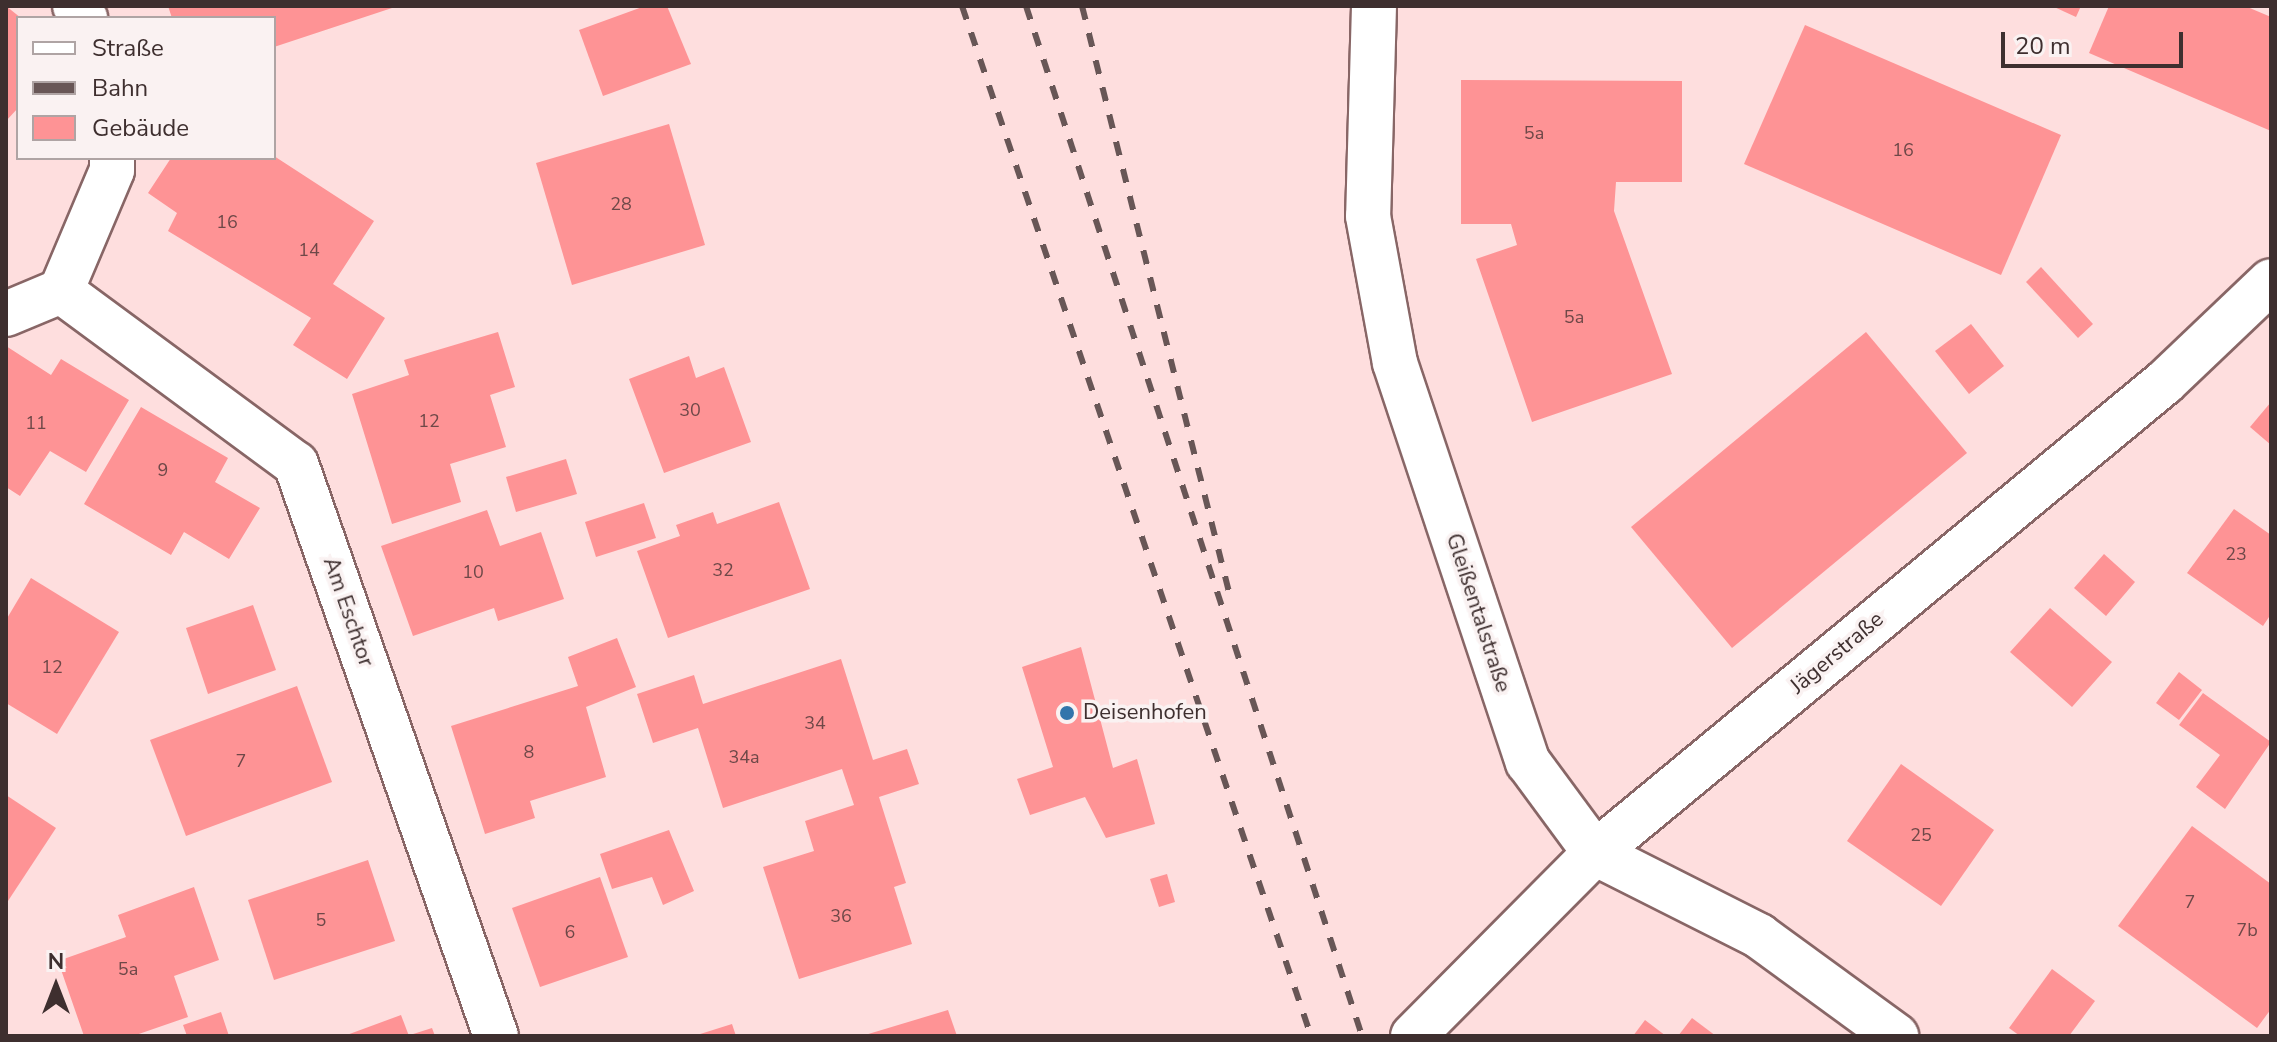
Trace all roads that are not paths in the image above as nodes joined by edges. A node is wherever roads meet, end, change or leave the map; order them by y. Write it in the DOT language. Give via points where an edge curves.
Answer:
graph roads {
  1 [pos="1374,6"];
  2 [pos="112,160"];
  3 [pos="2271,281"];
  4 [pos="61,291"];
  5 [pos="6,314"];
  6 [pos="1595,853"];
  7 [pos="496,1036"];
  8 [pos="1413,1036"];
  9 [pos="1896,1036"];
  1 -- 6 [label="street, Gleißentalstraße" via="1368,216 1395,363 1528,762"];
  2 -- 4 [label="street"];
  3 -- 6 [label="street, Jägerstraße" via="2165,382"];
  4 -- 5 [label="street"];
  4 -- 7 [label="street, Am Eschtor" via="296,464"];
  6 -- 8 [label="street, Jägerstraße"];
  6 -- 9 [label="street, Gleißentalstraße" via="1759,936"];
}
